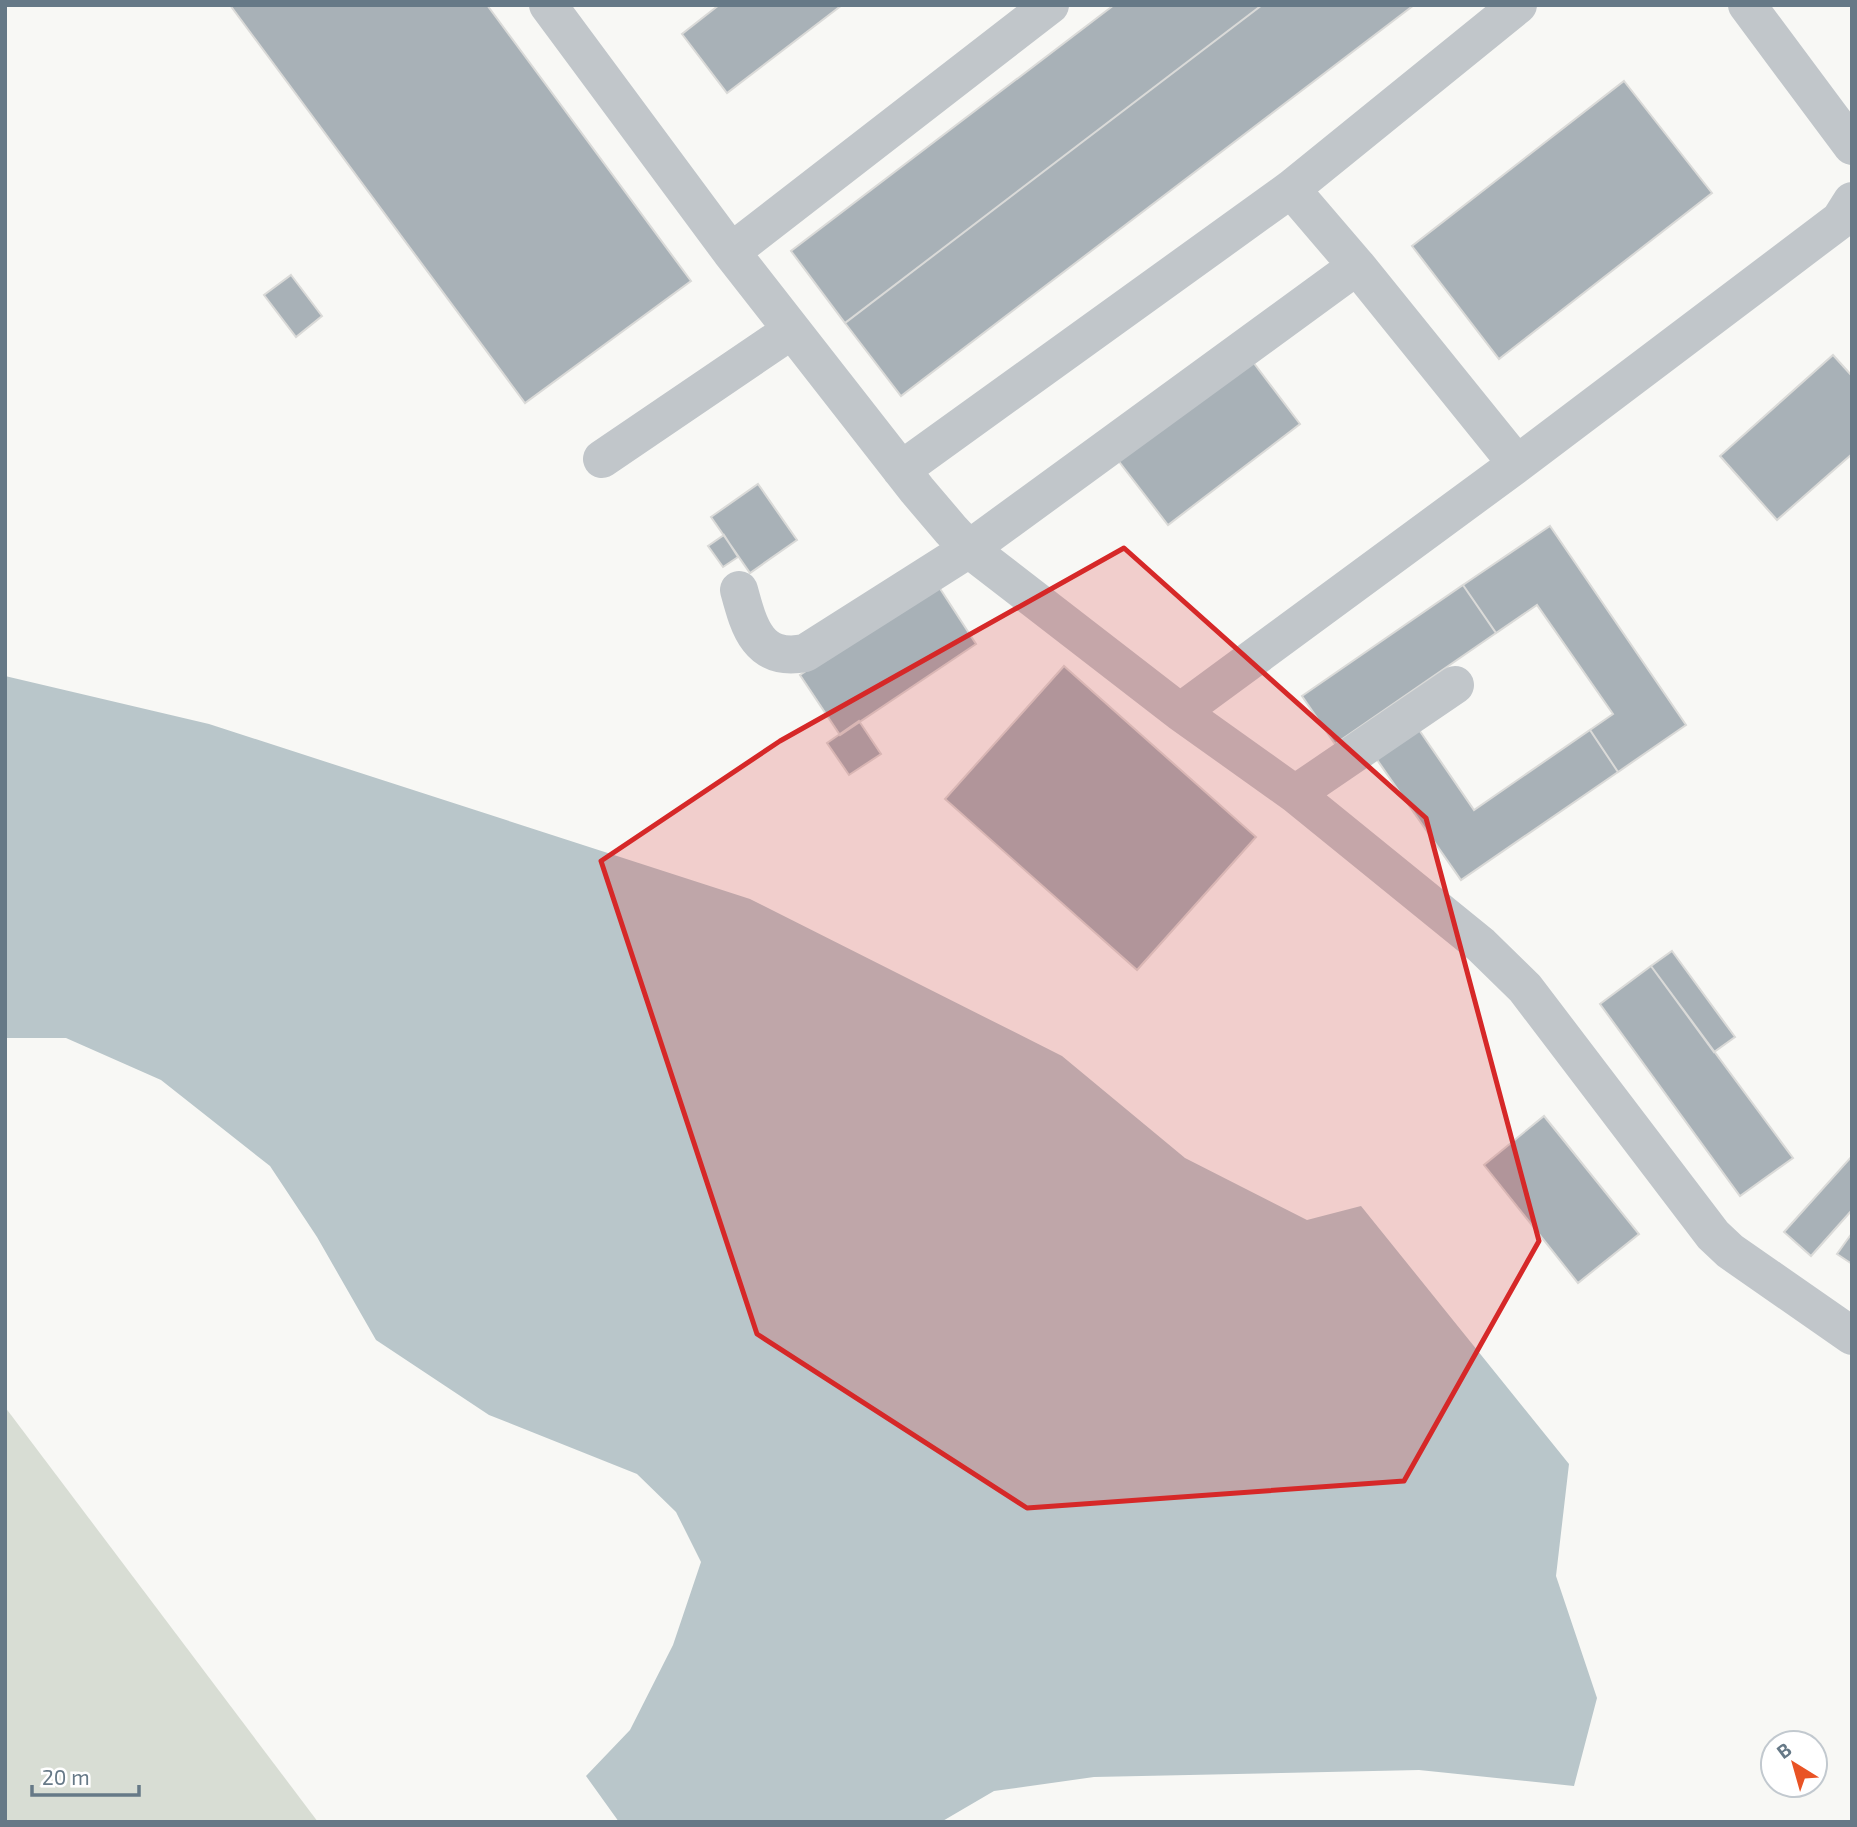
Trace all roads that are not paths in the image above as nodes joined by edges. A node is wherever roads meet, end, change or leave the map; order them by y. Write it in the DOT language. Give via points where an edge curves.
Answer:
graph roads {
  1 [pos="1050,5"];
  2 [pos="1518,5"];
  3 [pos="1747,5"];
  4 [pos="560,10"];
  5 [pos="1852,146"];
  6 [pos="1290,189"];
  7 [pos="1848,220"];
  8 [pos="731,252"];
  9 [pos="1357,266"];
  10 [pos="792,330"];
  11 [pos="603,459"];
  12 [pos="1517,464"];
  13 [pos="901,470"];
  14 [pos="969,549"];
  15 [pos="739,590"];
  16 [pos="1455,685"];
  17 [pos="1180,712"];
  18 [pos="1295,794"];
  19 [pos="1852,1336"];
  1 -- 8 [label="lane"];
  2 -- 6 [label="lane"];
  3 -- 5 [label="lane"];
  4 -- 8 [label="lane"];
  6 -- 9 [label="lane"];
  6 -- 13 [label="lane"];
  7 -- 12 [label="lane"];
  8 -- 10 [label="lane"];
  9 -- 12 [label="lane"];
  9 -- 14 [label="lane"];
  10 -- 11 [label="lane"];
  10 -- 13 [label="lane"];
  12 -- 17 [label="lane"];
  13 -- 14 [label="lane"];
  14 -- 15 [label="lane" via="805,653 782,654 764,645 753,633"];
  14 -- 17 [label="lane"];
  16 -- 18 [label="lane"];
  17 -- 18 [label="lane"];
  18 -- 19 [label="lane" via="1504,966 1713,1235"];
}
